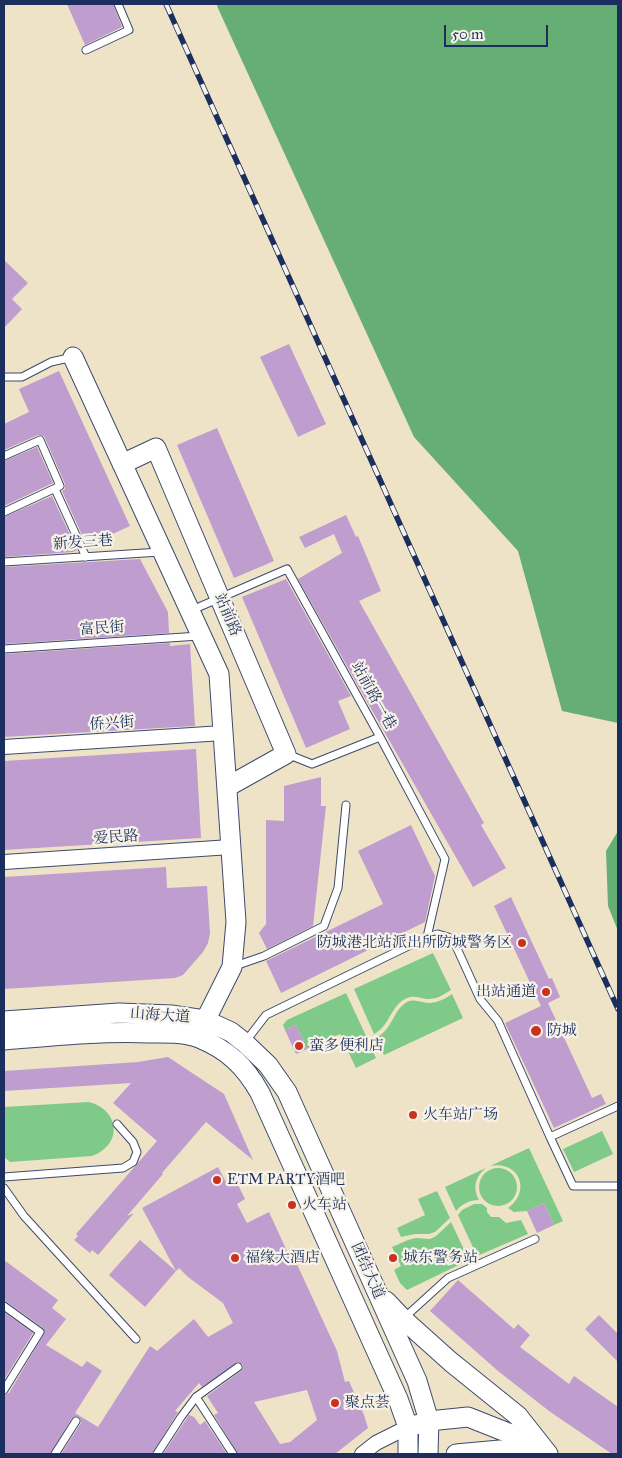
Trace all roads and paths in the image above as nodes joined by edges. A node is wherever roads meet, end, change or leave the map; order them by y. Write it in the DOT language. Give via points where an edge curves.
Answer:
graph roads {
  1 [pos="118,4"];
  2 [pos="86,50"];
  3 [pos="73,357"];
  4 [pos="4,377"];
  5 [pos="4,456"];
  6 [pos="122,464"];
  7 [pos="55,489"];
  8 [pos="4,512"];
  9 [pos="163,552"];
  10 [pos="86,557"];
  11 [pos="4,562"];
  12 [pos="220,598"];
  13 [pos="190,611"];
  14 [pos="202,636"];
  15 [pos="4,649"];
  16 [pos="223,733"];
  17 [pos="380,737"];
  18 [pos="4,747"];
  19 [pos="286,754"];
  20 [pos="227,787"];
  21 [pos="346,805"];
  22 [pos="231,847"];
  23 [pos="4,862"];
  24 [pos="427,937"];
  25 [pos="232,967"];
  26 [pos="206,1020"];
  27 [pos="4,1021"];
  28 [pos="197,1037"];
  29 [pos="4,1040"];
  30 [pos="245,1042"];
  31 [pos="233,1058"];
  32 [pos="287,1092"];
  33 [pos="264,1102"];
  34 [pos="618,1106"];
  35 [pos="117,1124"];
  36 [pos="550,1137"];
  37 [pos="4,1177"];
  38 [pos="618,1186"];
  39 [pos="4,1188"];
  40 [pos="535,1239"];
  41 [pos="4,1306"];
  42 [pos="397,1322"];
  43 [pos="136,1339"];
  44 [pos="238,1367"];
  45 [pos="4,1390"];
  46 [pos="196,1397"];
  47 [pos="76,1421"];
  48 [pos="428,1421"];
  49 [pos="408,1428"];
  50 [pos="55,1454"];
  51 [pos="157,1454"];
  52 [pos="233,1454"];
  53 [pos="362,1454"];
  54 [pos="408,1454"];
  55 [pos="428,1454"];
  56 [pos="456,1454"];
  57 [pos="517,1454"];
  58 [pos="541,1454"];
  59 [pos="548,1454"];
  1 -- 2 [label="lane" via="129,30"];
  3 -- 4 [label="lane" via="51,362 22,377"];
  3 -- 6 [label="main road, 站前路"];
  5 -- 7 [label="lane" via="40,440 60,486"];
  6 -- 9 [label="main road, 站前路"];
  6 -- 12 [label="main road, 站前路" via="156,448"];
  7 -- 8 [label="lane"];
  7 -- 10 [label="lane"];
  9 -- 10 [label="lane, 新发三巷"];
  9 -- 13 [label="main road, 站前路"];
  10 -- 11 [label="lane, 新发三巷"];
  12 -- 13 [label="lane, 站前路一巷"];
  12 -- 17 [label="lane, 站前路一巷" via="287,569"];
  12 -- 19 [label="main road, 站前路"];
  13 -- 14 [label="main road, 站前路"];
  14 -- 15 [label="lane, 富民街"];
  14 -- 16 [label="main road, 站前路" via="219,674"];
  16 -- 18 [label="street, 侨兴街"];
  16 -- 20 [label="main road, 站前路"];
  17 -- 19 [label="lane" via="312,764"];
  17 -- 24 [label="lane, 站前路一巷" via="445,859"];
  19 -- 20 [label="main road"];
  20 -- 22 [label="main road, 站前路"];
  21 -- 25 [label="lane" via="338,888 324,926 264,956"];
  22 -- 23 [label="street, 爱民路"];
  22 -- 25 [label="main road, 站前路" via="236,922"];
  24 -- 30 [label="lane" via="266,1015"];
  24 -- 36 [label="lane" via="438,934 456,944 480,999 498,1021"];
  25 -- 26 [label="main road, 站前路"];
  26 -- 27 [label="main road, 山海大道" via="119,1013"];
  26 -- 28 [label="main road, 站前路"];
  26 -- 30 [label="main road, 山海大道"];
  28 -- 29 [label="main road, 山海大道" via="120,1032"];
  28 -- 31 [label="main road, 山海大道" via="221,1048"];
  30 -- 31 [label="lane"];
  30 -- 32 [label="main road, 山海大道" via="268,1065"];
  31 -- 33 [label="main road, 山海大道" via="251,1078"];
  32 -- 42 [label="main road, 团结大道" via="377,1291"];
  33 -- 49 [label="main road, 团结大道" via="398,1399"];
  34 -- 36 [label="lane"];
  35 -- 37 [label="lane" via="133,1142 137,1152 133,1162 123,1168"];
  36 -- 38 [label="lane" via="572,1186"];
  39 -- 43 [label="lane" via="24,1216"];
  40 -- 42 [label="lane" via="448,1278"];
  41 -- 45 [label="lane" via="40,1332"];
  42 -- 48 [label="main road"];
  42 -- 59 [label="main road" via="518,1416"];
  44 -- 46 [label="lane"];
  46 -- 51 [label="lane"];
  46 -- 52 [label="lane"];
  47 -- 50 [label="lane"];
  48 -- 49 [label="main road"];
  48 -- 55 [label="main road"];
  48 -- 58 [label="main road" via="468,1417 511,1434"];
  49 -- 53 [label="street" via="376,1443"];
  49 -- 54 [label="main road, 团结大道"];
  56 -- 57 [label="main road" via="500,1450"];
}
